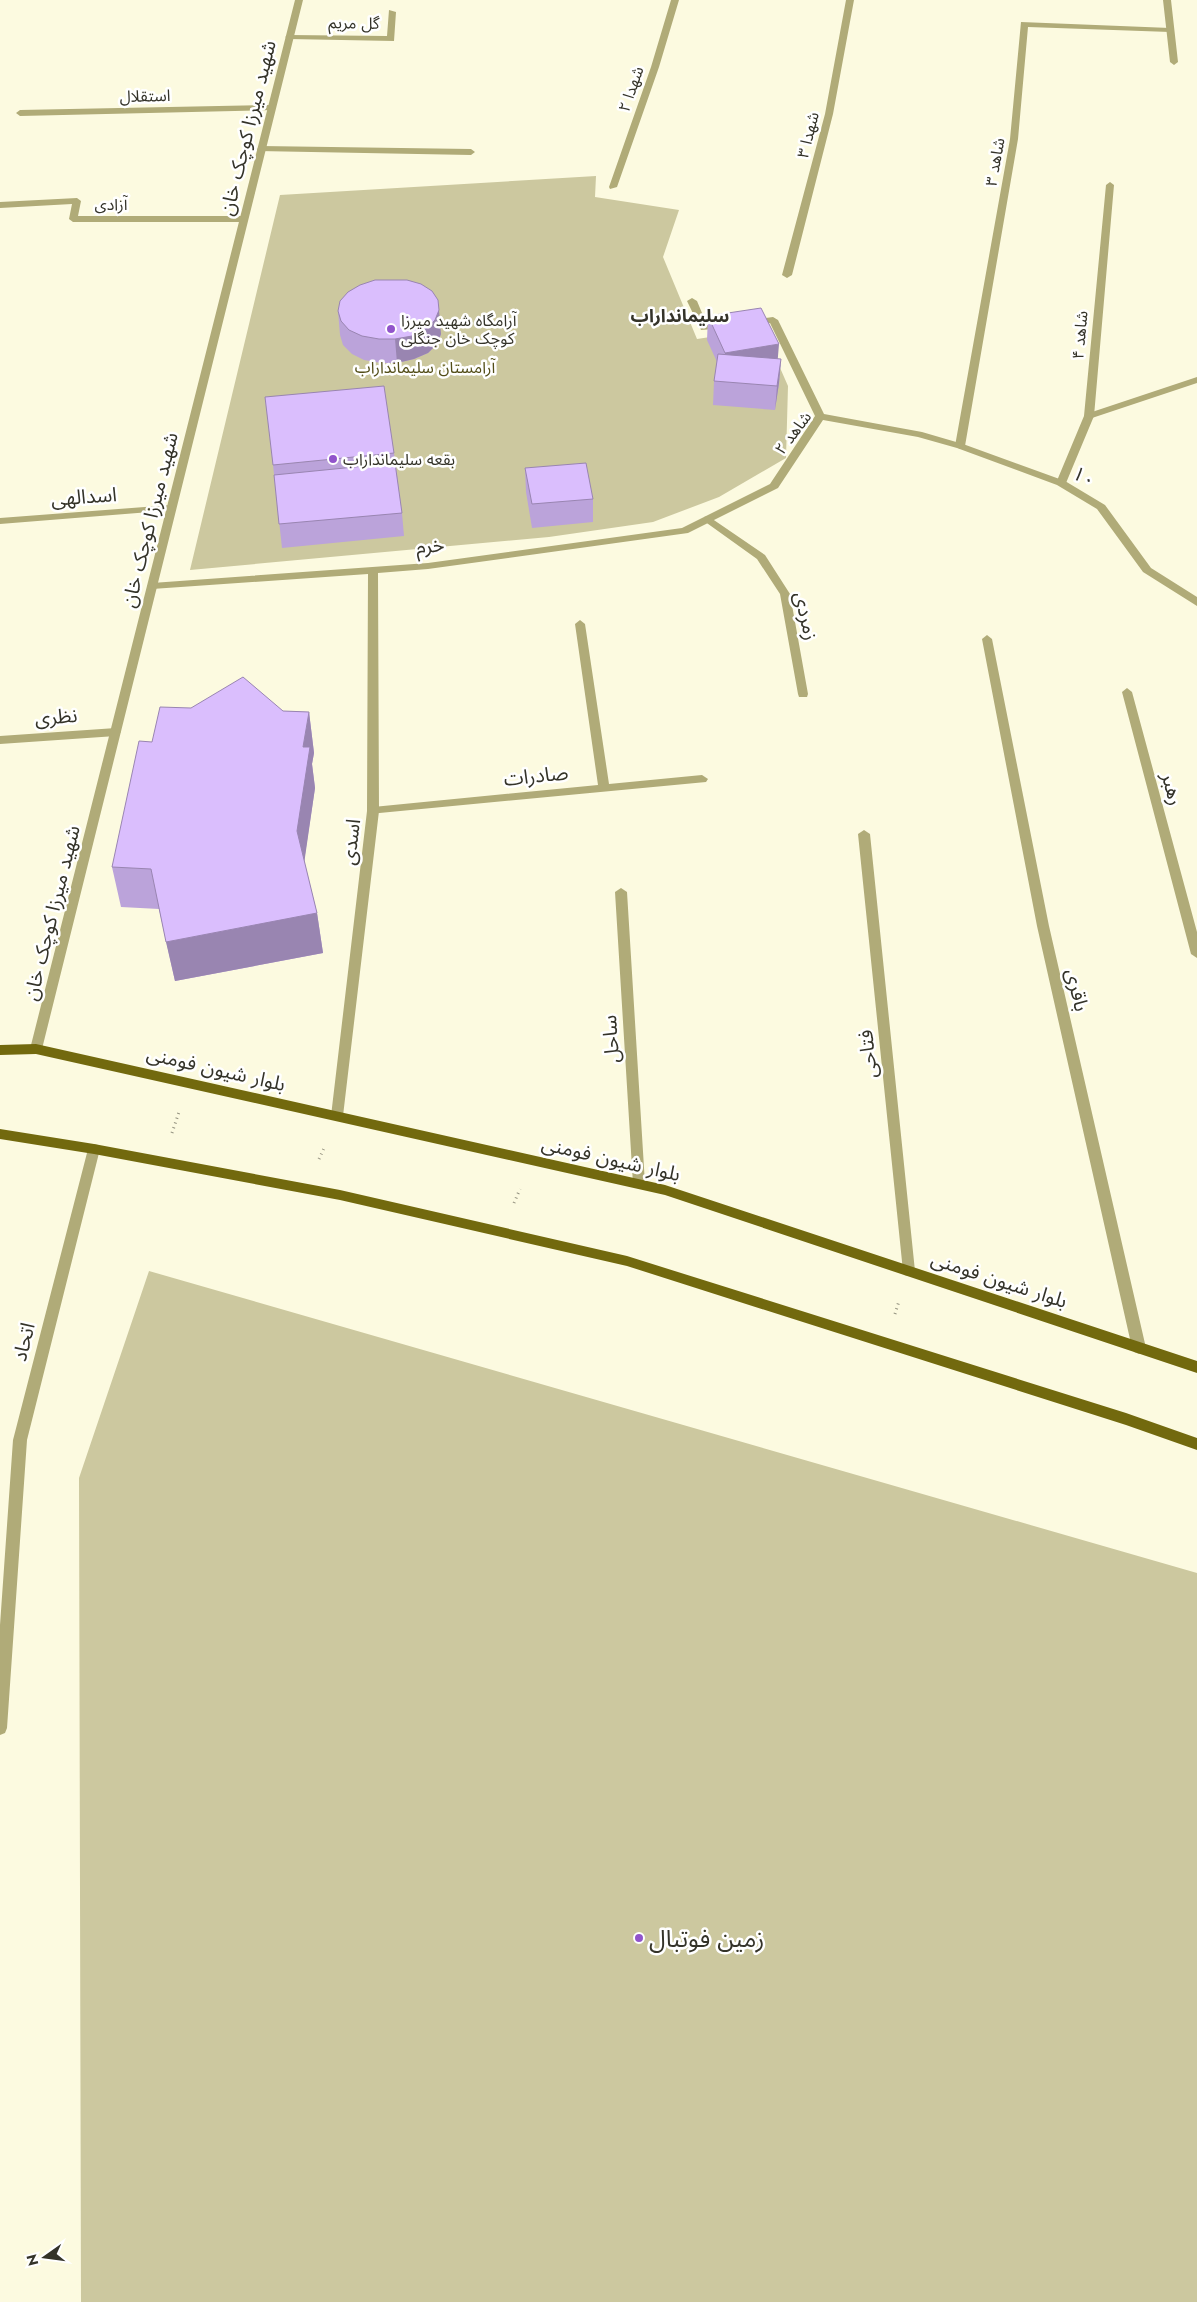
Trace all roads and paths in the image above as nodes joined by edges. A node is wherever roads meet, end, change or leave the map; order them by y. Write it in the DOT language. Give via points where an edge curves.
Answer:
graph roads {
  1 [pos="298,0"];
  2 [pos="675,0"];
  3 [pos="850,0"];
  4 [pos="1167,0"];
  5 [pos="392,12"];
  6 [pos="1170,30"];
  7 [pos="289,37"];
  8 [pos="1174,62"];
  9 [pos="271,108"];
  10 [pos="20,114"];
  11 [pos="261,150"];
  12 [pos="472,152"];
  13 [pos="1110,185"];
  14 [pos="613,187"];
  15 [pos="0,205"];
  16 [pos="244,219"];
  17 [pos="786,275"];
  18 [pos="692,301"];
  19 [pos="1197,380"];
  20 [pos="820,416"];
  21 [pos="1089,416"];
  22 [pos="919,434"];
  23 [pos="960,446"];
  24 [pos="1061,483"];
  25 [pos="171,508"];
  26 [pos="708,519"];
  27 [pos="0,521"];
  28 [pos="373,570"];
  29 [pos="152,586"];
  30 [pos="1197,602"];
  31 [pos="580,624"];
  32 [pos="987,639"];
  33 [pos="1127,692"];
  34 [pos="803,694"];
  35 [pos="116,732"];
  36 [pos="0,740"];
  37 [pos="702,779"];
  38 [pos="604,788"];
  39 [pos="373,811"];
  40 [pos="864,834"];
  41 [pos="621,892"];
  42 [pos="1197,954"];
  43 [pos="36,1049"];
  44 [pos="0,1050"];
  45 [pos="188,1083"];
  46 [pos="337,1116"];
  47 [pos="0,1134"];
  48 [pos="94,1148"];
  49 [pos="533,1160"];
  50 [pos="162,1163"];
  51 [pos="640,1184"];
  52 [pos="306,1189"];
  53 [pos="501,1232"];
  54 [pos="909,1271"];
  55 [pos="886,1343"];
  56 [pos="1139,1348"];
  57 [pos="1197,1367"];
  58 [pos="1197,1444"];
  59 [pos="0,1717"];
  60 [pos="0,1728"];
  1 -- 7 [label="street, شهید میرزا کوچک خان"];
  2 -- 14 [label="street, شهدا ۲"];
  3 -- 17 [label="street, شهدا ۳" via="829,114"];
  4 -- 6 [label="street"];
  5 -- 7 [label="street, گل مریم" via="391,39"];
  6 -- 8 [label="street"];
  6 -- 23 [label="street, شاهد ۳" via="1024,24 1014,139"];
  7 -- 9 [label="street, شهید میرزا کوچک خان"];
  9 -- 10 [label="street, استقلال"];
  9 -- 11 [label="street, شهید میرزا کوچک خان"];
  11 -- 12 [label="street"];
  11 -- 16 [label="street, شهید میرزا کوچک خان"];
  13 -- 21 [label="street, شاهد ۴"];
  15 -- 16 [label="street, آزادی" via="78,201 73,219"];
  16 -- 25 [label="street, شهید میرزا کوچک خان"];
  18 -- 20 [label="street" via="704,328 773,320"];
  19 -- 21 [label="street"];
  20 -- 22 [label="street, شاهد ۲"];
  20 -- 26 [label="street, شاهد ۲" via="774,486"];
  21 -- 24 [label="street, شاهد ۴"];
  22 -- 23 [label="street, ۱۰"];
  23 -- 24 [label="street, ۱۰"];
  24 -- 30 [label="street, ۱۰" via="1101,507 1147,570"];
  25 -- 27 [label="street, اسدالهی"];
  25 -- 29 [label="street, شهید میرزا کوچک خان"];
  26 -- 28 [label="street, خرم" via="684,531 428,566"];
  26 -- 34 [label="street, زمردی" via="760,558 785,594"];
  28 -- 29 [label="street, خرم"];
  28 -- 39 [label="street, اسدی"];
  29 -- 35 [label="street, شهید میرزا کوچک خان"];
  31 -- 38 [label="street"];
  32 -- 56 [label="street, باقری" via="1043,926"];
  33 -- 42 [label="street, رهبر"];
  35 -- 36 [label="street, نظری"];
  35 -- 43 [label="street, شهید میرزا کوچک خان"];
  37 -- 38 [label="street, صادرات"];
  38 -- 39 [label="street, صادرات"];
  39 -- 46 [label="street, اسدی"];
  40 -- 54 [label="street, فتاحی"];
  41 -- 51 [label="street, ساحل"];
  43 -- 44 [label="main road, بلوار شیون فومنی"];
  43 -- 45 [label="main road, بلوار شیون فومنی"];
  45 -- 46 [label="main road, بلوار شیون فومنی"];
  45 -- 50 [label="path"];
  46 -- 49 [label="main road, بلوار شیون فومنی"];
  46 -- 52 [label="path"];
  47 -- 48 [label="main road"];
  48 -- 50 [label="main road"];
  48 -- 59 [label="street, اتحاد" via="20,1440"];
  49 -- 51 [label="main road, بلوار شیون فومنی"];
  49 -- 53 [label="path"];
  50 -- 52 [label="main road"];
  51 -- 54 [label="main road, بلوار شیون فومنی"];
  52 -- 53 [label="main road"];
  53 -- 55 [label="main road" via="627,1261"];
  54 -- 55 [label="path"];
  54 -- 56 [label="main road, بلوار شیون فومنی"];
  55 -- 58 [label="main road"];
  56 -- 57 [label="main road, بلوار شیون فومنی"];
  59 -- 60 [label="street, اتحاد"];
}
